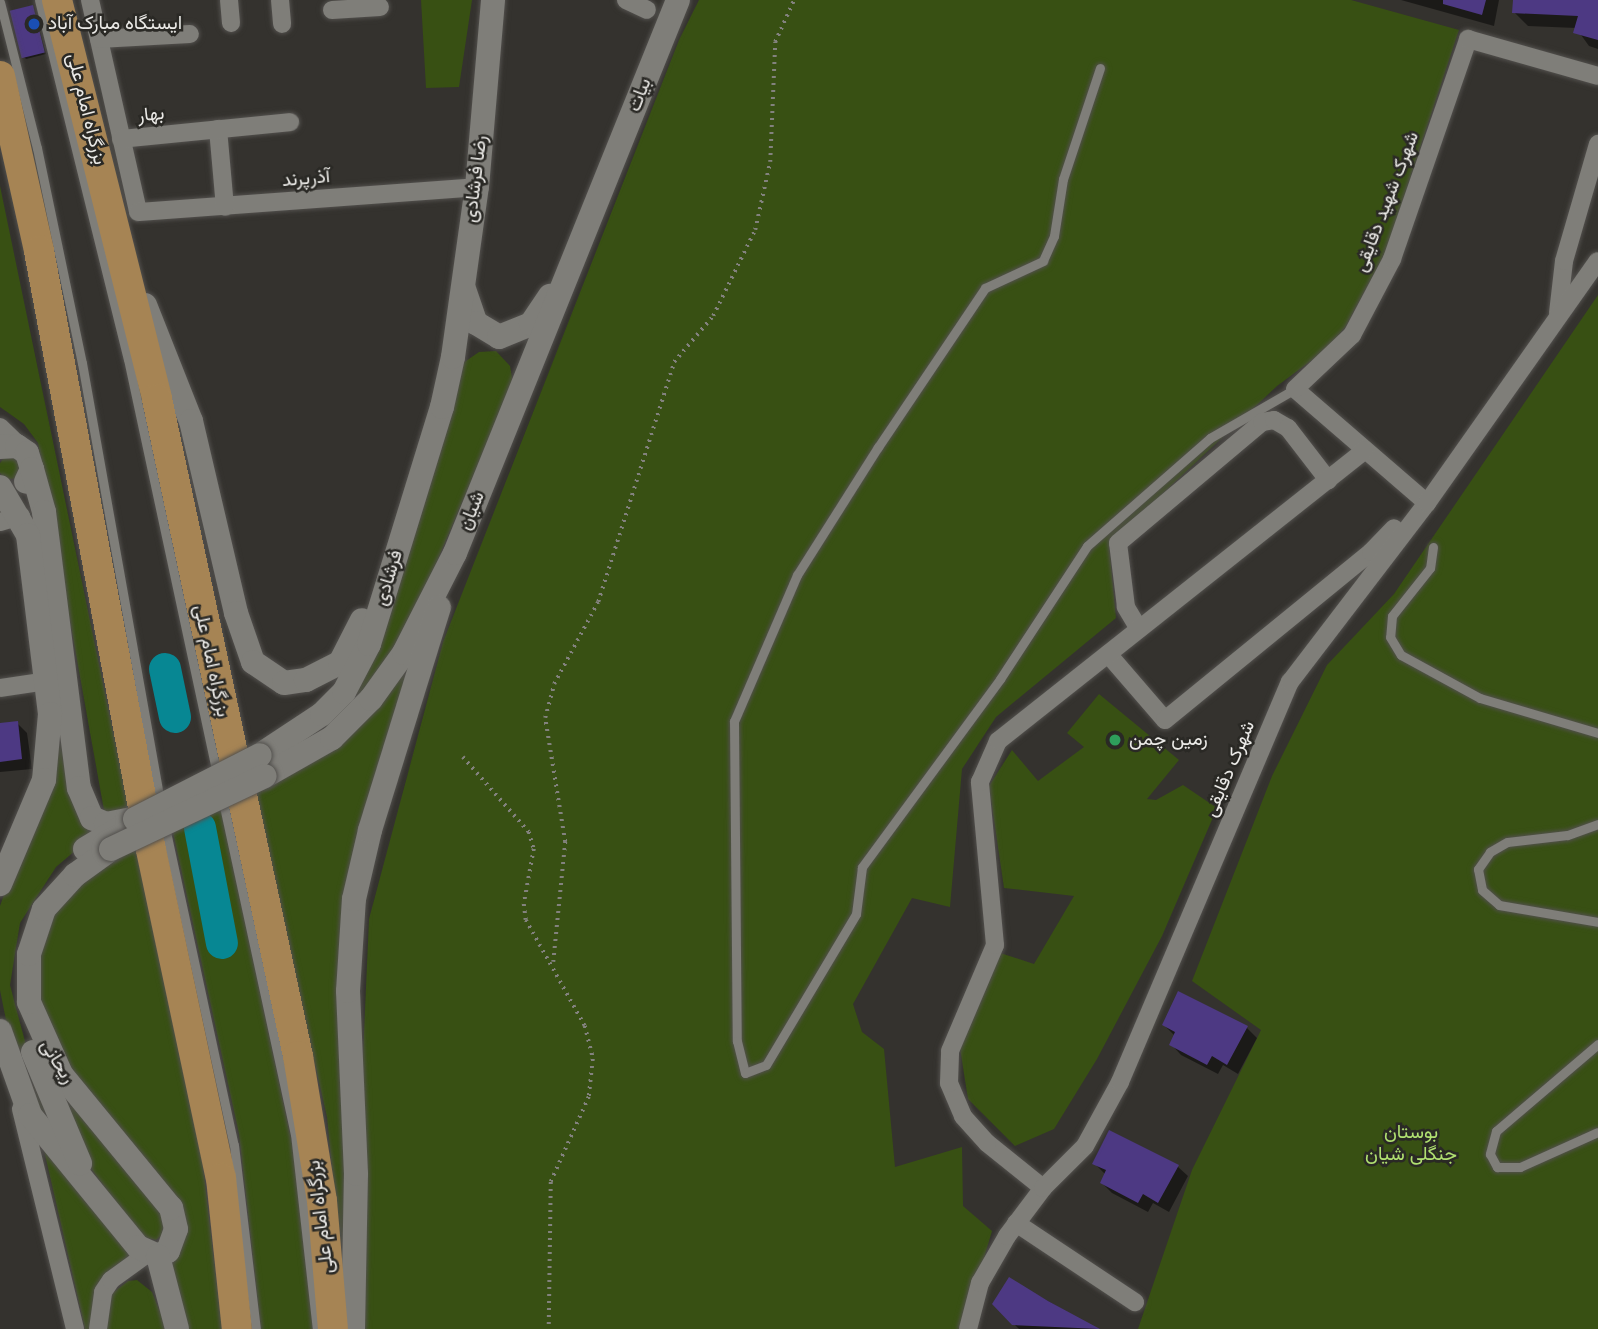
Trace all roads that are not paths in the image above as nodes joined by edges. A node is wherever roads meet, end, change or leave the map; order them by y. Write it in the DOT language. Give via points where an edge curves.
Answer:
graph roads {
  1 [pos="39,0"];
  2 [pos="57,0"];
  3 [pos="90,0"];
  4 [pos="229,0"];
  5 [pos="280,0"];
  6 [pos="493,0"];
  7 [pos="626,0"];
  8 [pos="678,0"];
  9 [pos="0,2"];
  10 [pos="355,4"];
  11 [pos="380,7"];
  12 [pos="332,10"];
  13 [pos="647,10"];
  14 [pos="231,23"];
  15 [pos="282,24"];
  16 [pos="190,34"];
  17 [pos="99,39"];
  18 [pos="1100,68"];
  19 [pos="0,76"];
  20 [pos="1598,76"];
  21 [pos="290,122"];
  22 [pos="218,129"];
  23 [pos="121,139"];
  24 [pos="1598,144"];
  25 [pos="477,187"];
  26 [pos="603,189"];
  27 [pos="225,207"];
  28 [pos="138,212"];
  29 [pos="117,232"];
  30 [pos="1598,261"];
  31 [pos="463,282"];
  32 [pos="1558,313"];
  33 [pos="499,337"];
  34 [pos="453,358"];
  35 [pos="526,377"];
  36 [pos="1295,389"];
  37 [pos="0,427"];
  38 [pos="1365,450"];
  39 [pos="19,455"];
  40 [pos="1328,480"];
  41 [pos="0,486"];
  42 [pos="1427,503"];
  43 [pos="408,514"];
  44 [pos="10,519"];
  45 [pos="1394,528"];
  46 [pos="1433,547"];
  47 [pos="455,553"];
  48 [pos="1139,629"];
  49 [pos="1108,654"];
  50 [pos="47,681"];
  51 [pos="0,688"];
  52 [pos="1598,733"];
  53 [pos="262,765"];
  54 [pos="135,819"];
  55 [pos="1598,824"];
  56 [pos="9,845"];
  57 [pos="0,884"];
  58 [pos="1598,922"];
  59 [pos="0,1031"];
  60 [pos="1598,1044"];
  61 [pos="12,1075"];
  62 [pos="1598,1132"];
  63 [pos="1042,1188"];
  64 [pos="93,1189"];
  65 [pos="1016,1223"];
  66 [pos="152,1255"];
  67 [pos="1135,1302"];
  68 [pos="975,1326"];
  69 [pos="75,1329"];
  70 [pos="98,1329"];
  71 [pos="177,1329"];
  72 [pos="237,1329"];
  73 [pos="256,1329"];
  74 [pos="317,1329"];
  75 [pos="333,1329"];
  76 [pos="353,1329"];
  1 -- 74 [label="lane" via="149,449 295,1134"];
  2 -- 29 [label="highway, بزرگراه امام علی"];
  3 -- 17 [label="street"];
  4 -- 14 [label="street"];
  5 -- 15 [label="street"];
  6 -- 25 [label="main road, رضا فرشادی"];
  7 -- 13 [label="street"];
  8 -- 26 [label="main road, بیات"];
  9 -- 73 [label="lane" via="37,148 82,363 145,730 226,1105"];
  10 -- 11 [label="street"];
  10 -- 12 [label="street"];
  16 -- 17 [label="street"];
  17 -- 23 [label="street"];
  18 -- 36 [label="lane" via="1063,179 1054,236 1043,261 985,288 797,575 734,720 737,1041 745,1073 766,1065 856,914 862,867 1000,679 1087,546 1210,438"];
  19 -- 72 [label="highway" via="39,251 151,850 221,1178"];
  20 -- 36 [label="street, شهرک شهید دقایقی" via="1468,38 1392,259 1352,335"];
  21 -- 22 [label="street, بهار"];
  22 -- 23 [label="street, بهار"];
  22 -- 27 [label="street"];
  23 -- 28 [label="street, بهار"];
  24 -- 32 [label="street" via="1564,261"];
  25 -- 27 [label="street, آذرپرند"];
  25 -- 31 [label="main road, رضا فرشادی"];
  26 -- 33 [label="main road" via="539,313 520,331"];
  26 -- 35 [label="main road, شیان"];
  27 -- 28 [label="street, آذرپرند"];
  29 -- 43 [label="main road" via="191,421 236,612 253,662 284,683 306,680 340,663 352,646"];
  29 -- 75 [label="highway, بزرگراه امام علی" via="298,1056 321,1201"];
  30 -- 32 [label="street, شهرک دقایقی"];
  31 -- 33 [label="main road" via="476,323"];
  31 -- 34 [label="main road, رضا فرشادی"];
  32 -- 42 [label="street, شهرک دقایقی"];
  33 -- 34 [label="main road" via="471,342"];
  33 -- 35 [label="main road" via="522,355"];
  34 -- 43 [label="main road, فرشادی"];
  35 -- 47 [label="main road, شیان"];
  36 -- 38 [label="street"];
  37 -- 39 [label="street"];
  38 -- 40 [label="street"];
  38 -- 42 [label="street"];
  39 -- 41 [label="main road" via="20,486"];
  39 -- 54 [label="main road" via="44,512 79,788 92,818 106,824"];
  40 -- 48 [label="street"];
  40 -- 48 [label="street" via="1288,428 1274,420 1262,422 1118,543 1126,607"];
  41 -- 44 [label="main road"];
  42 -- 63 [label="street, شهرک دقایقی" via="1290,682 1120,1082 1085,1146"];
  43 -- 53 [label="main road, فرشادی" via="362,665 323,714"];
  44 -- 50 [label="main road" via="28,535"];
  45 -- 49 [label="street" via="1371,552 1165,720"];
  46 -- 52 [label="lane" via="1430,568 1392,616 1390,637 1401,655 1480,698"];
  47 -- 53 [label="main road, شیان" via="404,653 371,699 332,738"];
  47 -- 76 [label="main road" via="370,830 354,899 348,991 356,1174"];
  48 -- 49 [label="street"];
  49 -- 63 [label="street" via="998,741 980,782 995,945 950,1051 948,1083 962,1116"];
  50 -- 51 [label="street"];
  50 -- 56 [label="main road" via="49,759"];
  53 -- 54 [label="main road, bridge"];
  53 -- 66 [label="main road, ریحانی, bridge" via="75,874 44,909 29,954 29,1002 61,1074 176,1220 174,1241"];
  54 -- 64 [label="main road" via="75,856 59,872 23,927 16,960 15,989 23,1030"];
  55 -- 58 [label="lane" via="1567,835 1507,842 1490,852 1478,869 1482,890 1499,905"];
  56 -- 57 [label="main road"];
  59 -- 61 [label="main road, ریحانی"];
  60 -- 62 [label="lane" via="1496,1131 1490,1154 1497,1167 1520,1167"];
  61 -- 64 [label="main road, ریحانی" via="30,1115"];
  61 -- 69 [label="street, ریحانی"];
  63 -- 65 [label="street, شهرک دقایقی"];
  64 -- 66 [label="main road, ریحانی"];
  65 -- 67 [label="street"];
  65 -- 68 [label="street, شهرک دقایقی" via="980,1283"];
  66 -- 70 [label="street, ریحانی" via="111,1280 103,1292"];
  66 -- 71 [label="main road"];
}
